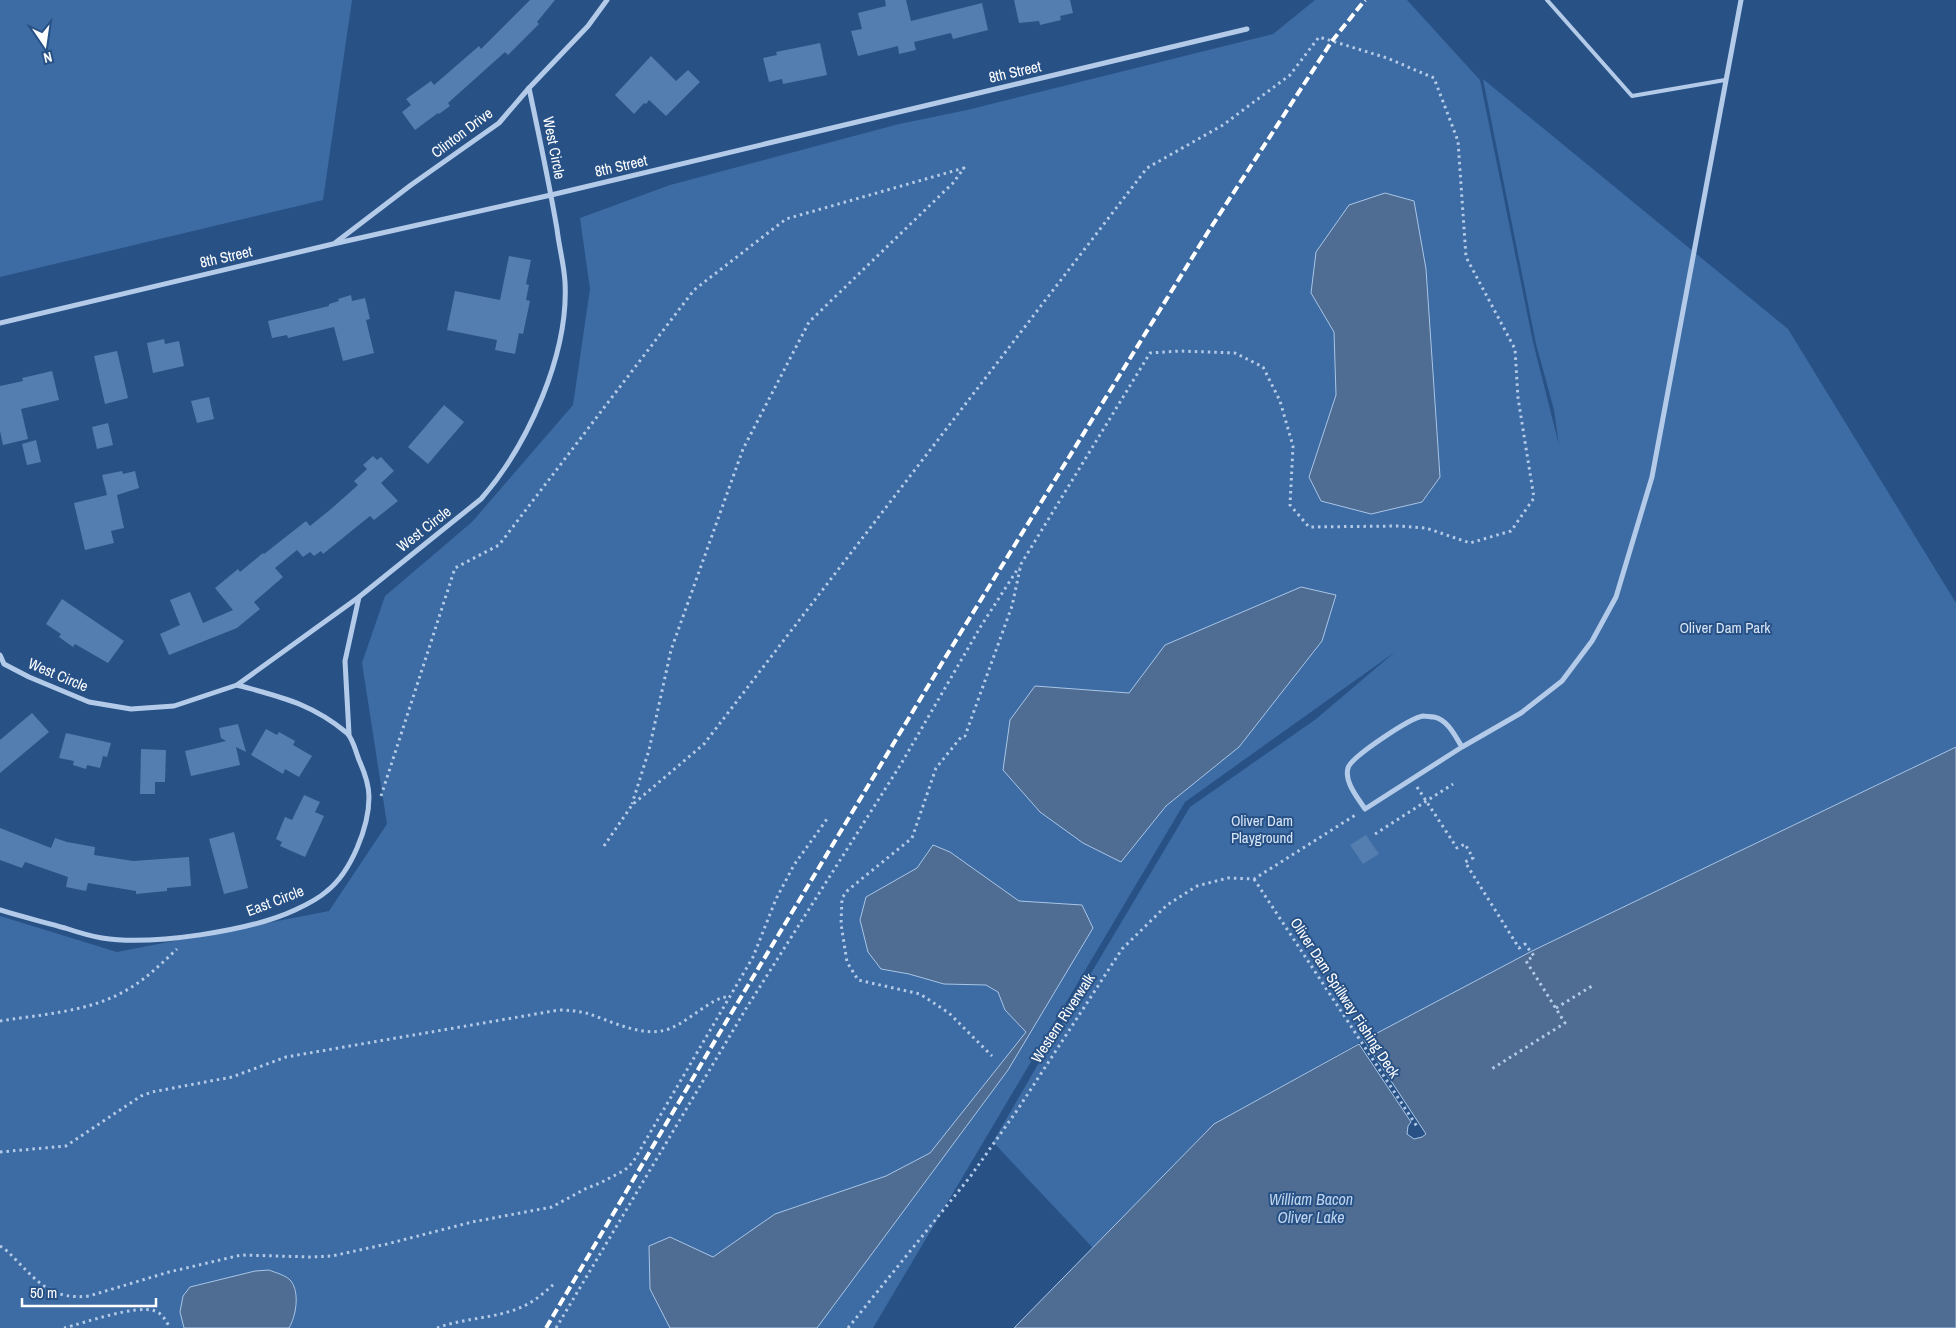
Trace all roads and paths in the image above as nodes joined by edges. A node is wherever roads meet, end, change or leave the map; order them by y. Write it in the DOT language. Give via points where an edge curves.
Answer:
graph roads {
  1 [pos="607,0"];
  2 [pos="1547,0"];
  3 [pos="1741,0"];
  4 [pos="1246,29"];
  5 [pos="1726,80"];
  6 [pos="529,88"];
  7 [pos="551,195"];
  8 [pos="333,244"];
  9 [pos="0,323"];
  10 [pos="1021,564"];
  11 [pos="359,597"];
  12 [pos="0,655"];
  13 [pos="2,666"];
  14 [pos="237,685"];
  15 [pos="349,734"];
  16 [pos="1462,747"];
  17 [pos="1412,779"];
  18 [pos="1453,784"];
  19 [pos="1426,801"];
  20 [pos="632,805"];
  21 [pos="1365,809"];
  22 [pos="366,817"];
  23 [pos="827,820"];
  24 [pos="1375,834"];
  25 [pos="604,846"];
  26 [pos="1254,879"];
  27 [pos="0,910"];
  28 [pos="180,937"];
  29 [pos="1592,986"];
  30 [pos="729,997"];
  31 [pos="1556,1008"];
  32 [pos="0,1021"];
  33 [pos="992,1056"];
  34 [pos="1490,1070"];
  35 [pos="1418,1128"];
  36 [pos="0,1152"];
  37 [pos="0,1246"];
  38 [pos="554,1284"];
  39 [pos="64,1328"];
  40 [pos="170,1328"];
  41 [pos="436,1328"];
  42 [pos="556,1328"];
  43 [pos="848,1328"];
  1 -- 6 [label="street, Clinton Drive" via="588,26"];
  2 -- 5 [label="lane" via="1632,96"];
  3 -- 5 [label="street"];
  4 -- 7 [label="street, 8th Street"];
  5 -- 16 [label="street" via="1652,477 1616,597 1592,641 1562,680 1521,713"];
  6 -- 7 [label="street, West Circle"];
  6 -- 8 [label="street, Clinton Drive" via="499,123 411,184"];
  7 -- 8 [label="street, 8th Street"];
  7 -- 11 [label="street, West Circle" via="565,281 562,326 552,368 520,446 481,499"];
  8 -- 9 [label="street, 8th Street"];
  10 -- 20 [label="path" via="1150,353 1173,351 1235,353 1263,367 1280,401 1293,446 1290,505 1308,528 1426,528 1470,543 1511,531 1534,498 1518,398 1515,349 1466,257 1458,140 1434,78 1387,58 1319,37 1290,75 1223,125 1147,168 704,744"];
  10 -- 33 [label="path" via="1012,606 965,736 936,768 912,838 848,890 840,908 847,962 858,980 920,994 949,1012"];
  10 -- 42 [label="path" via="901,764 747,1007"];
  11 -- 14 [label="street, West Circle"];
  11 -- 15 [label="street, East Circle" via="345,661"];
  12 -- 13 [label="street, West Circle"];
  13 -- 14 [label="street, West Circle" via="89,702 131,709 174,706"];
  14 -- 15 [label="street" via="308,706"];
  15 -- 22 [label="street, East Circle" via="365,774 369,796"];
  16 -- 17 [label="street"];
  16 -- 21 [label="street" via="1449,726 1436,718 1423,716 1409,722 1355,758 1348,768 1348,781"];
  17 -- 19 [label="path"];
  17 -- 21 [label="street"];
  18 -- 19 [label="path"];
  19 -- 24 [label="path"];
  19 -- 31 [label="path" via="1457,848 1465,844 1473,858 1465,862 1519,948 1525,944 1534,956 1526,961"];
  20 -- 22 [label="path" via="650,750 671,650 743,449 786,364 808,322 953,183 964,168 786,219 694,290 499,545 454,568 382,794"];
  20 -- 25 [label="path"];
  21 -- 26 [label="path"];
  22 -- 28 [label="street, East Circle" via="361,838 342,875 328,891 313,901 250,925"];
  23 -- 30 [label="path" via="794,865 776,899 753,957"];
  26 -- 35 [label="path, Oliver Dam Spillway Fishing Deck"];
  26 -- 43 [label="path, Western Riverwalk" via="1228,878 1197,886 1167,905 1122,949 970,1178"];
  27 -- 28 [label="street, East Circle" via="101,938"];
  28 -- 32 [label="path" via="179,947 174,952 120,994 70,1010"];
  29 -- 31 [label="path"];
  30 -- 36 [label="path" via="720,998 678,1026 661,1031 645,1032 575,1010 559,1010 286,1057 232,1077 141,1096 66,1146"];
  30 -- 37 [label="path" via="633,1162 600,1184 552,1207 472,1222 332,1256 241,1255 76,1298 52,1292"];
  31 -- 34 [label="path" via="1565,1023"];
  38 -- 41 [label="path" via="517,1308"];
  39 -- 40 [label="path" via="148,1309 163,1316"];
}
